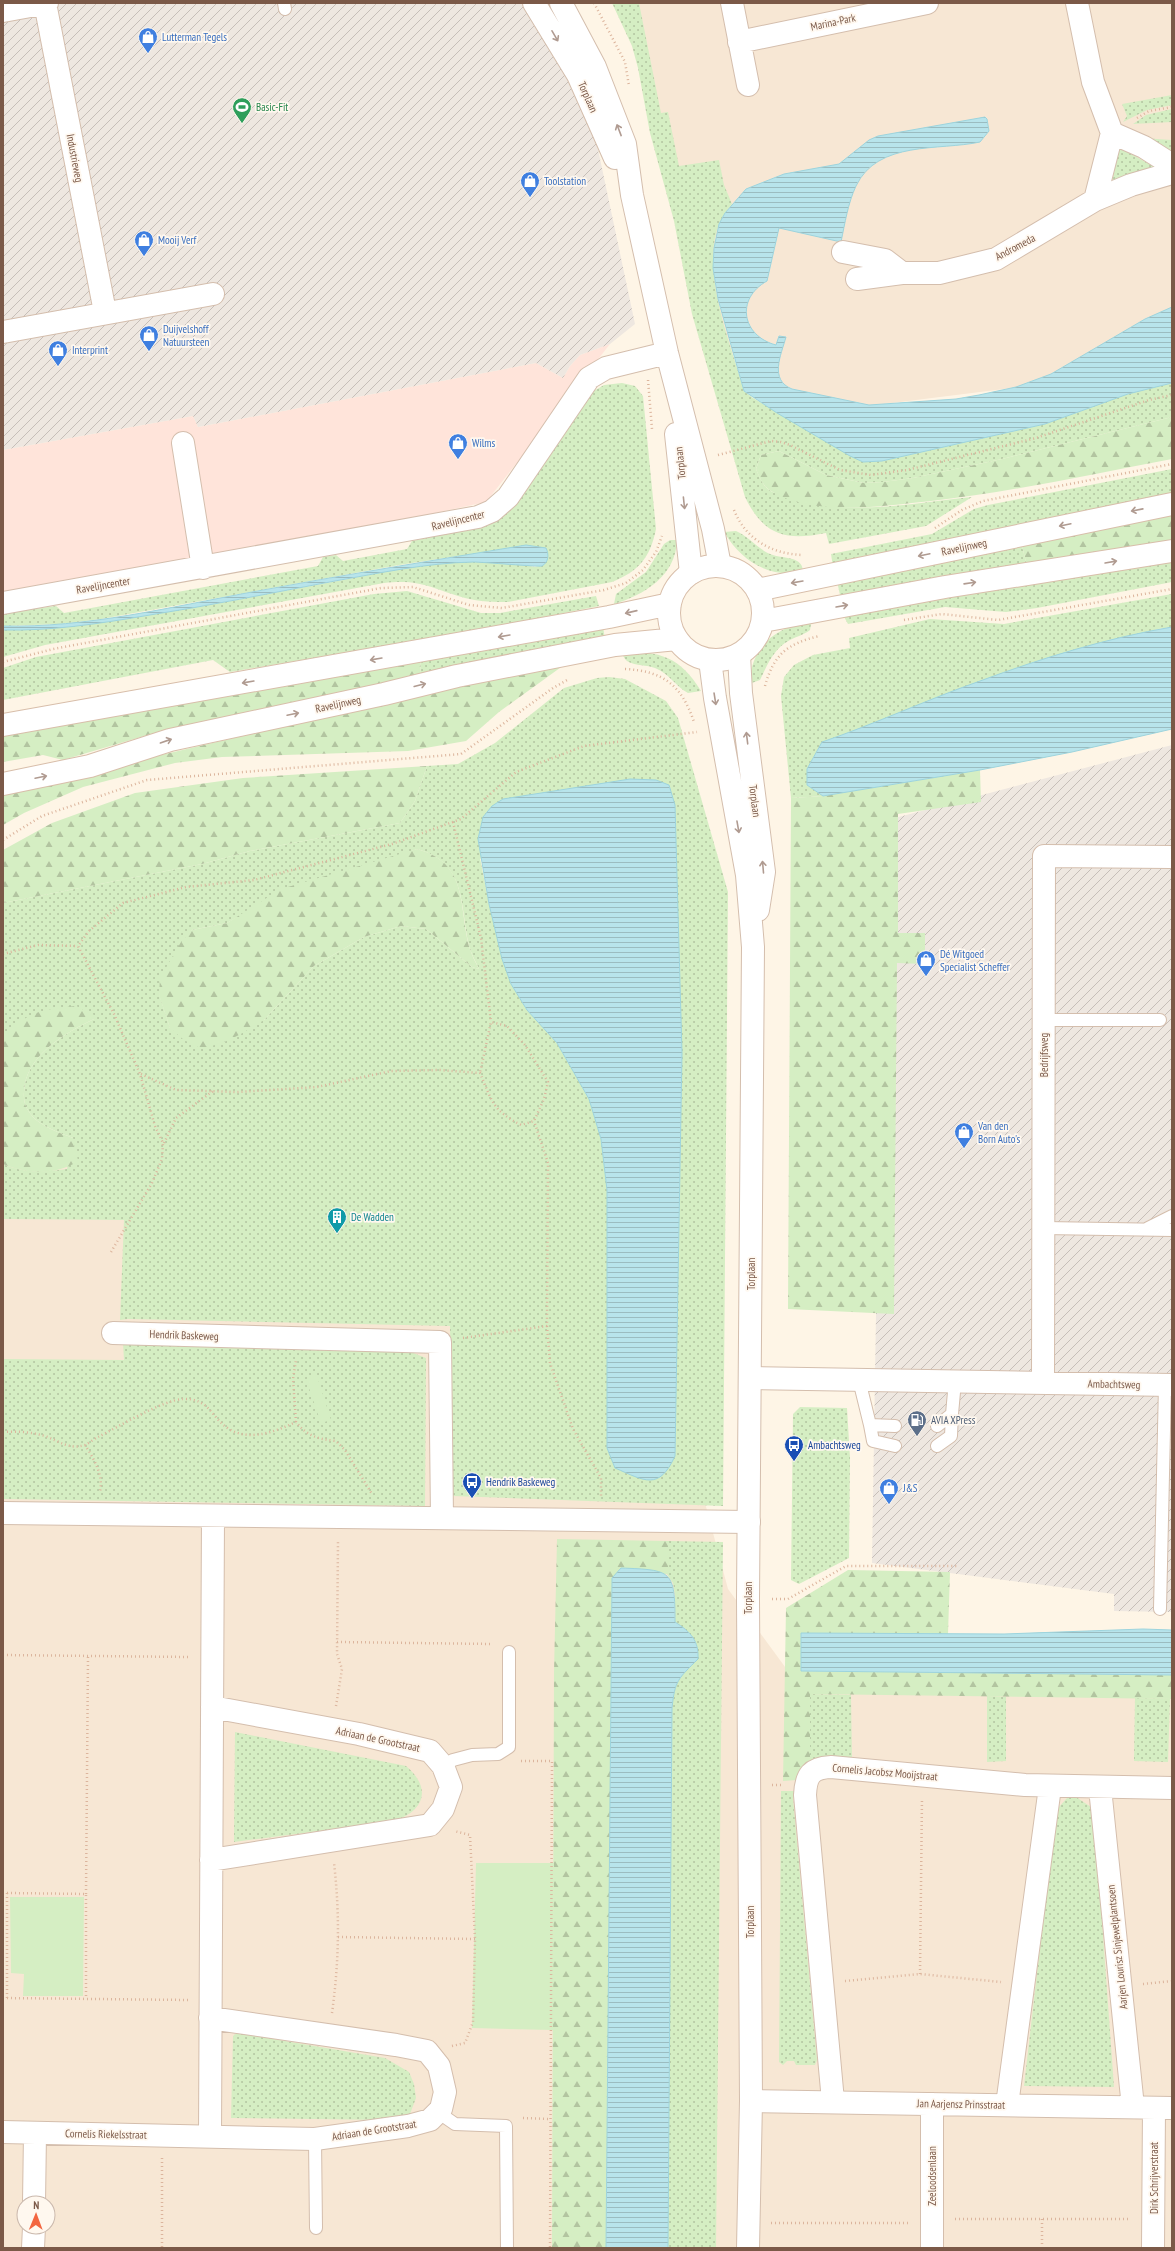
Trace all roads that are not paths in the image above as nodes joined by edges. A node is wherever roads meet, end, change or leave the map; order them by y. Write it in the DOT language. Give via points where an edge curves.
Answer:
graph roads {
  1 [pos="46,3"];
  2 [pos="534,3"];
  3 [pos="561,3"];
  4 [pos="732,3"];
  5 [pos="927,3"];
  6 [pos="1077,3"];
  7 [pos="3,10"];
  8 [pos="739,42"];
  9 [pos="748,85"];
  10 [pos="1112,133"];
  11 [pos="1172,165"];
  12 [pos="1172,173"];
  13 [pos="632,195"];
  14 [pos="1095,200"];
  15 [pos="843,252"];
  16 [pos="902,273"];
  17 [pos="857,279"];
  18 [pos="213,294"];
  19 [pos="105,312"];
  20 [pos="3,332"];
  21 [pos="667,353"];
  22 [pos="183,443"];
  23 [pos="1172,504"];
  24 [pos="1172,552"];
  25 [pos="720,566"];
  26 [pos="203,568"];
  27 [pos="691,573"];
  28 [pos="757,590"];
  29 [pos="3,603"];
  30 [pos="670,604"];
  31 [pos="763,621"];
  32 [pos="677,640"];
  33 [pos="739,654"];
  34 [pos="710,660"];
  35 [pos="3,725"];
  36 [pos="3,784"];
  37 [pos="1172,857"];
  38 [pos="753,947"];
  39 [pos="1044,1020"];
  40 [pos="1160,1020"];
  41 [pos="1172,1216"];
  42 [pos="1044,1228"];
  43 [pos="1145,1229"];
  44 [pos="1172,1230"];
  45 [pos="113,1333"];
  46 [pos="750,1378"];
  47 [pos="859,1380"];
  48 [pos="955,1381"];
  49 [pos="1043,1383"];
  50 [pos="1169,1385"];
  51 [pos="952,1414"];
  52 [pos="870,1425"];
  53 [pos="895,1426"];
  54 [pos="937,1426"];
  55 [pos="895,1446"];
  56 [pos="937,1446"];
  57 [pos="3,1513"];
  58 [pos="213,1516"];
  59 [pos="442,1518"];
  60 [pos="749,1522"];
  61 [pos="1160,1609"];
  62 [pos="509,1652"];
  63 [pos="212,1707"];
  64 [pos="443,1766"];
  65 [pos="1050,1787"];
  66 [pos="1100,1788"];
  67 [pos="1172,1788"];
  68 [pos="211,1860"];
  69 [pos="210,2009"];
  70 [pos="751,2101"];
  71 [pos="833,2101"];
  72 [pos="932,2104"];
  73 [pos="1007,2105"];
  74 [pos="441,2108"];
  75 [pos="1153,2108"];
  76 [pos="3,2132"];
  77 [pos="35,2133"];
  78 [pos="210,2136"];
  79 [pos="315,2139"];
  80 [pos="34,2195"];
  81 [pos="316,2228"];
  82 [pos="34,2235"];
  83 [pos="33,2248"];
  84 [pos="507,2248"];
  85 [pos="748,2248"];
  86 [pos="932,2248"];
  87 [pos="1153,2248"];
  1 -- 7 [label="street, Industrieweg"];
  1 -- 19 [label="street, Industrieweg"];
  2 -- 13 [label="street, Torplaan, one-way" via="578,75"];
  13 -- 3 [label="street, Torplaan, one-way" via="625,144 595,68"];
  4 -- 8 [label="street"];
  5 -- 8 [label="street, Marina-Park"];
  6 -- 10 [label="street" via="1093,82"];
  8 -- 9 [label="street"];
  10 -- 11 [label="street"];
  10 -- 14 [label="street"];
  12 -- 14 [label="street, Andromeda" via="1131,185"];
  13 -- 21 [label="street, Torplaan"];
  14 -- 16 [label="street, Andromeda" via="996,259 939,273"];
  15 -- 16 [label="street" via="885,260"];
  16 -- 17 [label="street, Andromeda"];
  18 -- 19 [label="street"];
  19 -- 20 [label="street"];
  21 -- 25 [label="street, Torplaan" via="713,529"];
  21 -- 26 [label="street, Ravelijncenter" via="606,368 589,378 508,497 492,511 464,520"];
  21 -- 27 [label="street, Torplaan, one-way"];
  22 -- 26 [label="street"];
  23 -- 28 [label="street, Ravelijnweg, one-way"];
  31 -- 24 [label="street, one-way" via="945,587"];
  25 -- 27 [label="street" via="705,567"];
  25 -- 28 [label="street" via="741,573"];
  26 -- 29 [label="street, Ravelijncenter"];
  27 -- 30 [label="street" via="681,582"];
  28 -- 31 [label="street" via="762,605"];
  30 -- 32 [label="street" via="669,616"];
  30 -- 35 [label="street, one-way" via="609,618"];
  31 -- 33 [label="street" via="750,646"];
  32 -- 34 [label="street" via="697,656"];
  36 -- 32 [label="street, Ravelijnweg, one-way" via="90,766 170,740 456,676 615,645"];
  33 -- 34 [label="street" via="730,658"];
  38 -- 33 [label="street, Torplaan, one-way" via="764,872 741,693"];
  34 -- 38 [label="street, Torplaan, one-way" via="714,698 747,875"];
  37 -- 39 [label="street, Bedrijfsweg" via="1044,856"];
  38 -- 46 [label="street, Torplaan"];
  39 -- 40 [label="lane"];
  39 -- 42 [label="street, Bedrijfsweg"];
  41 -- 43 [label="lane"];
  42 -- 43 [label="lane"];
  42 -- 49 [label="street, Bedrijfsweg"];
  43 -- 44 [label="lane"];
  45 -- 59 [label="street, Hendrik Baskeweg" via="440,1342"];
  46 -- 47 [label="street, Ambachtsweg"];
  46 -- 60 [label="street, Torplaan"];
  47 -- 48 [label="street, Ambachtsweg"];
  47 -- 52 [label="lane"];
  48 -- 49 [label="street, Ambachtsweg"];
  48 -- 51 [label="lane"];
  49 -- 50 [label="street, Ambachtsweg"];
  50 -- 61 [label="lane, Ambachtsweg"];
  51 -- 54 [label="lane"];
  51 -- 56 [label="lane" via="951,1436"];
  52 -- 53 [label="lane"];
  52 -- 55 [label="lane" via="873,1441"];
  57 -- 58 [label="street"];
  58 -- 59 [label="street"];
  58 -- 63 [label="street"];
  59 -- 60 [label="street"];
  60 -- 70 [label="street, Torplaan"];
  62 -- 64 [label="lane" via="509,1747 498,1754 459,1758"];
  63 -- 64 [label="street, Adriaan de Grootstraat" via="332,1729 430,1751"];
  63 -- 68 [label="street"];
  64 -- 68 [label="street, Adriaan de Grootstraat" via="451,1787 443,1809 430,1825"];
  65 -- 66 [label="street, Cornelis Jacobsz Mooijstraat"];
  65 -- 71 [label="street, Cornelis Jacobsz Mooijstraat" via="819,1767 810,1773 805,1785"];
  65 -- 73 [label="street"];
  66 -- 67 [label="street, Cornelis Jacobsz Mooijstraat"];
  66 -- 75 [label="street, Aarjen Lourisz Sinjewelplantsoen" via="1121,1986"];
  68 -- 69 [label="street"];
  69 -- 74 [label="street" via="329,2035 427,2052 439,2066 445,2092"];
  69 -- 78 [label="street"];
  70 -- 71 [label="street, Jan Aarjensz Prinsstraat"];
  70 -- 85 [label="street, Torplaan"];
  71 -- 72 [label="street, Jan Aarjensz Prinsstraat"];
  72 -- 73 [label="street, Jan Aarjensz Prinsstraat"];
  72 -- 86 [label="street, Zeeloodsenlaan"];
  73 -- 75 [label="street, Jan Aarjensz Prinsstraat"];
  74 -- 79 [label="street, Adriaan de Grootstraat" via="430,2120 408,2126"];
  74 -- 84 [label="lane" via="442,2115 455,2124 506,2126"];
  75 -- 87 [label="street, Dirk Schrijverstraat"];
  76 -- 77 [label="street, Cornelis Riekelsstraat"];
  77 -- 78 [label="street, Cornelis Riekelsstraat"];
  77 -- 80 [label="street"];
  78 -- 79 [label="street, Adriaan de Grootstraat"];
  79 -- 81 [label="lane"];
  82 -- 83 [label="street"];
}
